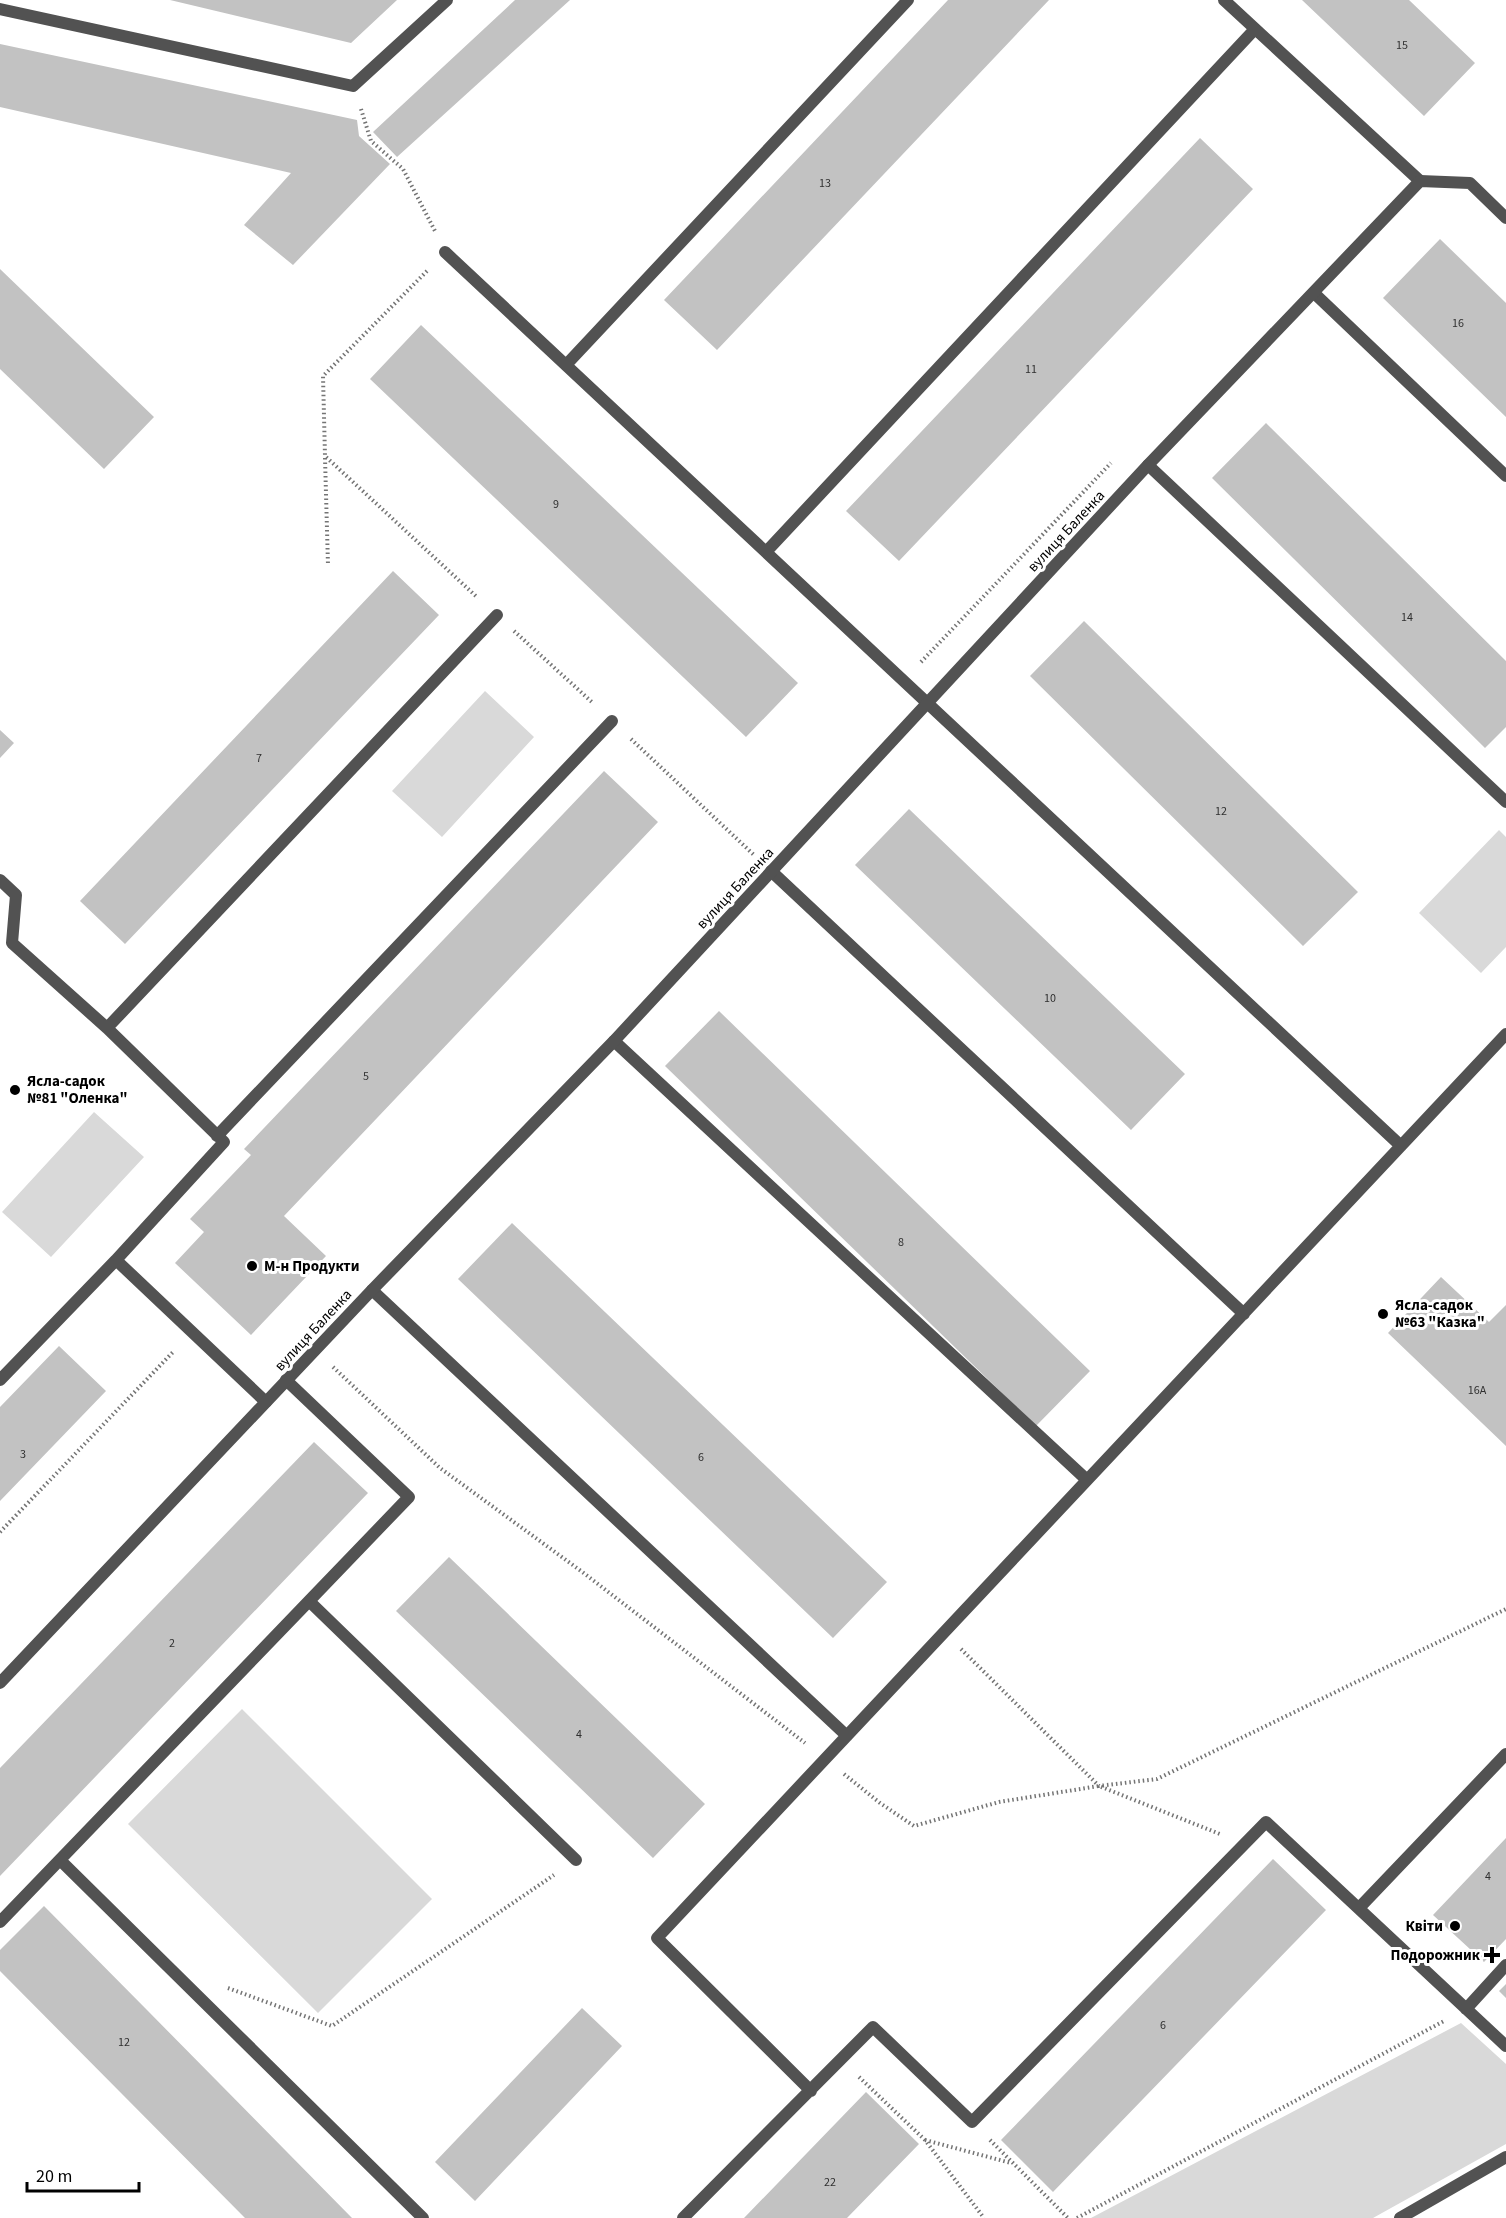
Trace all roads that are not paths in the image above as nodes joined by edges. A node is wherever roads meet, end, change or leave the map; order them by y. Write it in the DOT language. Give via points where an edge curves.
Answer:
graph roads {
  1 [pos="3,0"];
  2 [pos="447,0"];
  3 [pos="908,0"];
  4 [pos="1224,0"];
  5 [pos="0,9"];
  6 [pos="1255,29"];
  7 [pos="1420,181"];
  8 [pos="1506,218"];
  9 [pos="445,252"];
  10 [pos="1314,293"];
  11 [pos="566,365"];
  12 [pos="1148,465"];
  13 [pos="1506,476"];
  14 [pos="766,552"];
  15 [pos="497,615"];
  16 [pos="928,702"];
  17 [pos="612,721"];
  18 [pos="1506,802"];
  19 [pos="771,871"];
  20 [pos="0,880"];
  21 [pos="107,1028"];
  22 [pos="1506,1034"];
  23 [pos="614,1041"];
  24 [pos="217,1136"];
  25 [pos="1401,1146"];
  26 [pos="116,1260"];
  27 [pos="372,1290"];
  28 [pos="1244,1314"];
  29 [pos="0,1380"];
  30 [pos="286,1380"];
  31 [pos="266,1402"];
  32 [pos="1087,1480"];
  33 [pos="309,1601"];
  34 [pos="0,1683"];
  35 [pos="847,1736"];
  36 [pos="1506,1754"];
  37 [pos="60,1860"];
  38 [pos="576,1860"];
  39 [pos="1359,1908"];
  40 [pos="0,1922"];
  41 [pos="1506,1965"];
  42 [pos="1466,2009"];
  43 [pos="1506,2046"];
  44 [pos="811,2091"];
  45 [pos="1506,2157"];
  46 [pos="423,2218"];
  47 [pos="683,2218"];
  48 [pos="1400,2218"];
  1 -- 5 [label="street"];
  2 -- 5 [label="street" via="353,86"];
  3 -- 11 [label="street"];
  4 -- 6 [label="street"];
  6 -- 7 [label="street"];
  6 -- 14 [label="street"];
  7 -- 8 [label="street" via="1470,183"];
  7 -- 10 [label="street, вулиця Баленка"];
  9 -- 11 [label="street"];
  10 -- 12 [label="street, вулиця Баленка"];
  10 -- 13 [label="street"];
  11 -- 14 [label="street"];
  12 -- 16 [label="street, вулиця Баленка"];
  12 -- 18 [label="street"];
  14 -- 16 [label="street"];
  15 -- 21 [label="street"];
  16 -- 19 [label="street, вулиця Баленка"];
  16 -- 25 [label="street"];
  17 -- 24 [label="street"];
  19 -- 23 [label="street, вулиця Баленка"];
  19 -- 28 [label="street"];
  20 -- 21 [label="street" via="16,895 12,944"];
  21 -- 24 [label="street"];
  22 -- 25 [label="street"];
  23 -- 27 [label="street, вулиця Баленка"];
  23 -- 32 [label="street"];
  24 -- 26 [label="street" via="224,1142"];
  25 -- 28 [label="street"];
  26 -- 29 [label="street"];
  26 -- 31 [label="street"];
  27 -- 30 [label="street, вулиця Баленка"];
  27 -- 35 [label="street"];
  28 -- 32 [label="street"];
  30 -- 31 [label="street, вулиця Баленка"];
  30 -- 33 [label="street" via="409,1497"];
  31 -- 34 [label="street, вулиця Баленка"];
  32 -- 35 [label="street"];
  33 -- 37 [label="street"];
  33 -- 38 [label="street"];
  35 -- 44 [label="street" via="657,1938"];
  36 -- 39 [label="street"];
  37 -- 40 [label="street"];
  37 -- 46 [label="street"];
  39 -- 42 [label="street"];
  39 -- 44 [label="street" via="1266,1822 972,2122 873,2027"];
  41 -- 42 [label="street"];
  42 -- 43 [label="street"];
  44 -- 47 [label="street"];
  45 -- 48 [label="street"];
}
